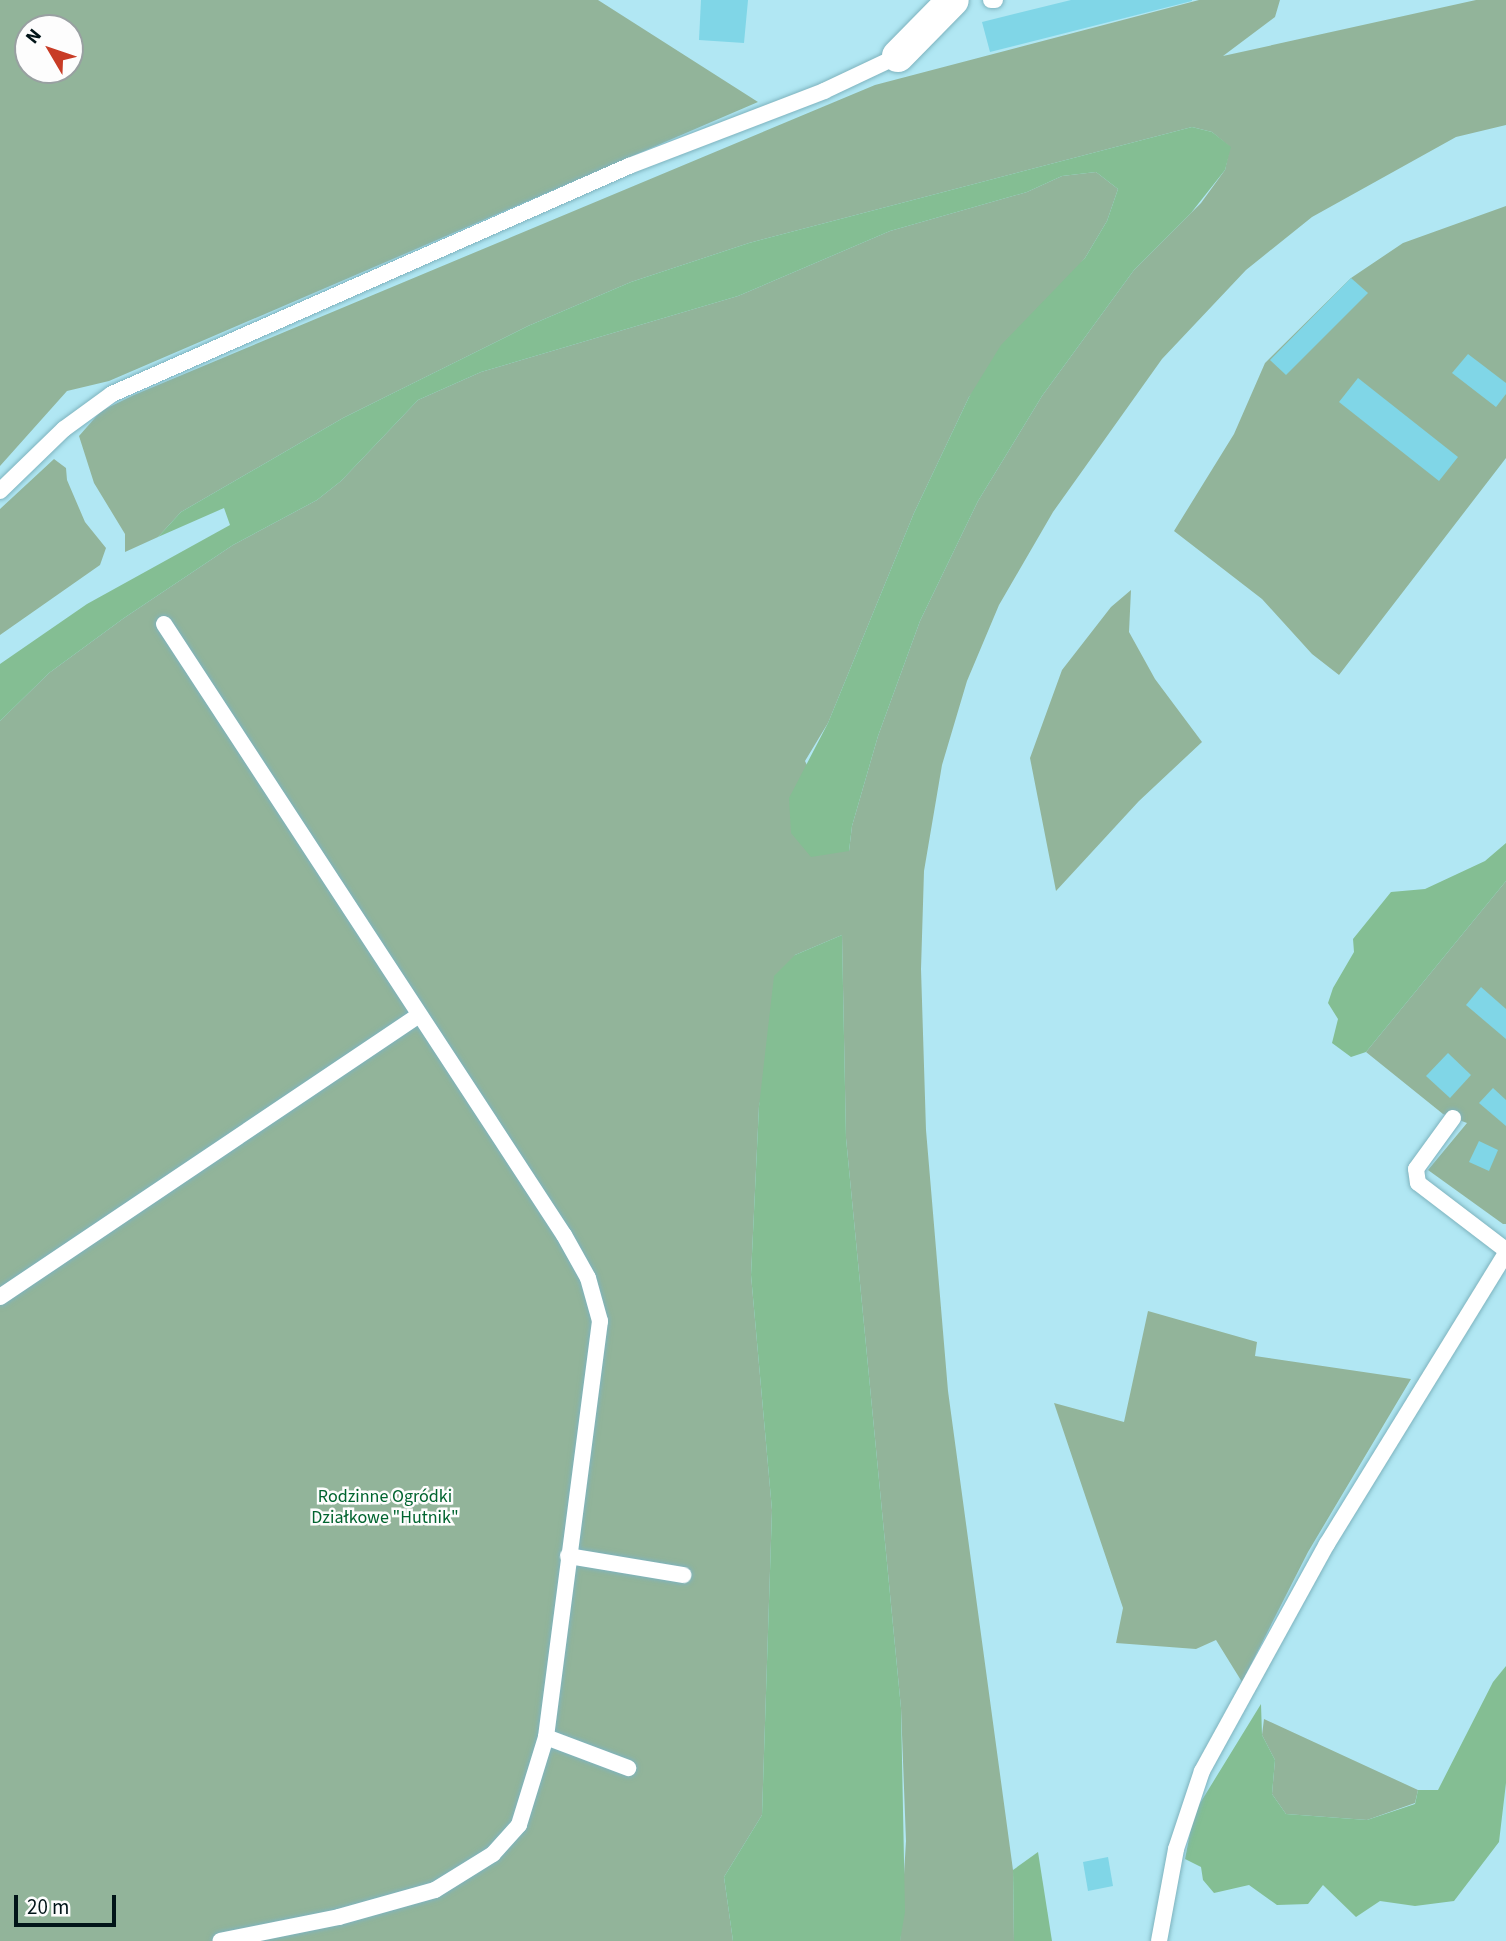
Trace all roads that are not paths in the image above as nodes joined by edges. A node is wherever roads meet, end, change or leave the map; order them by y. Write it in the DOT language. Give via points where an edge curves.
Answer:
graph roads {
  1 [pos="953,0"];
  2 [pos="898,56"];
  3 [pos="0,491"];
  4 [pos="164,624"];
  5 [pos="419,1015"];
  6 [pos="1453,1118"];
  7 [pos="1506,1252"];
  8 [pos="0,1297"];
  9 [pos="568,1556"];
  10 [pos="683,1575"];
  11 [pos="546,1737"];
  12 [pos="628,1768"];
  13 [pos="220,1941"];
  14 [pos="1159,1941"];
  1 -- 2 [label="street"];
  2 -- 3 [label="lane" via="824,91 629,166 111,394 72,422"];
  4 -- 5 [label="lane"];
  5 -- 8 [label="lane"];
  5 -- 9 [label="lane" via="564,1235 588,1278 600,1321"];
  6 -- 7 [label="lane" via="1416,1169 1418,1182"];
  7 -- 14 [label="lane" via="1327,1544 1202,1771 1176,1849"];
  9 -- 10 [label="lane"];
  9 -- 11 [label="lane"];
  11 -- 12 [label="lane"];
  11 -- 13 [label="lane" via="519,1825 493,1854 463,1873 435,1890 351,1914"];
}
